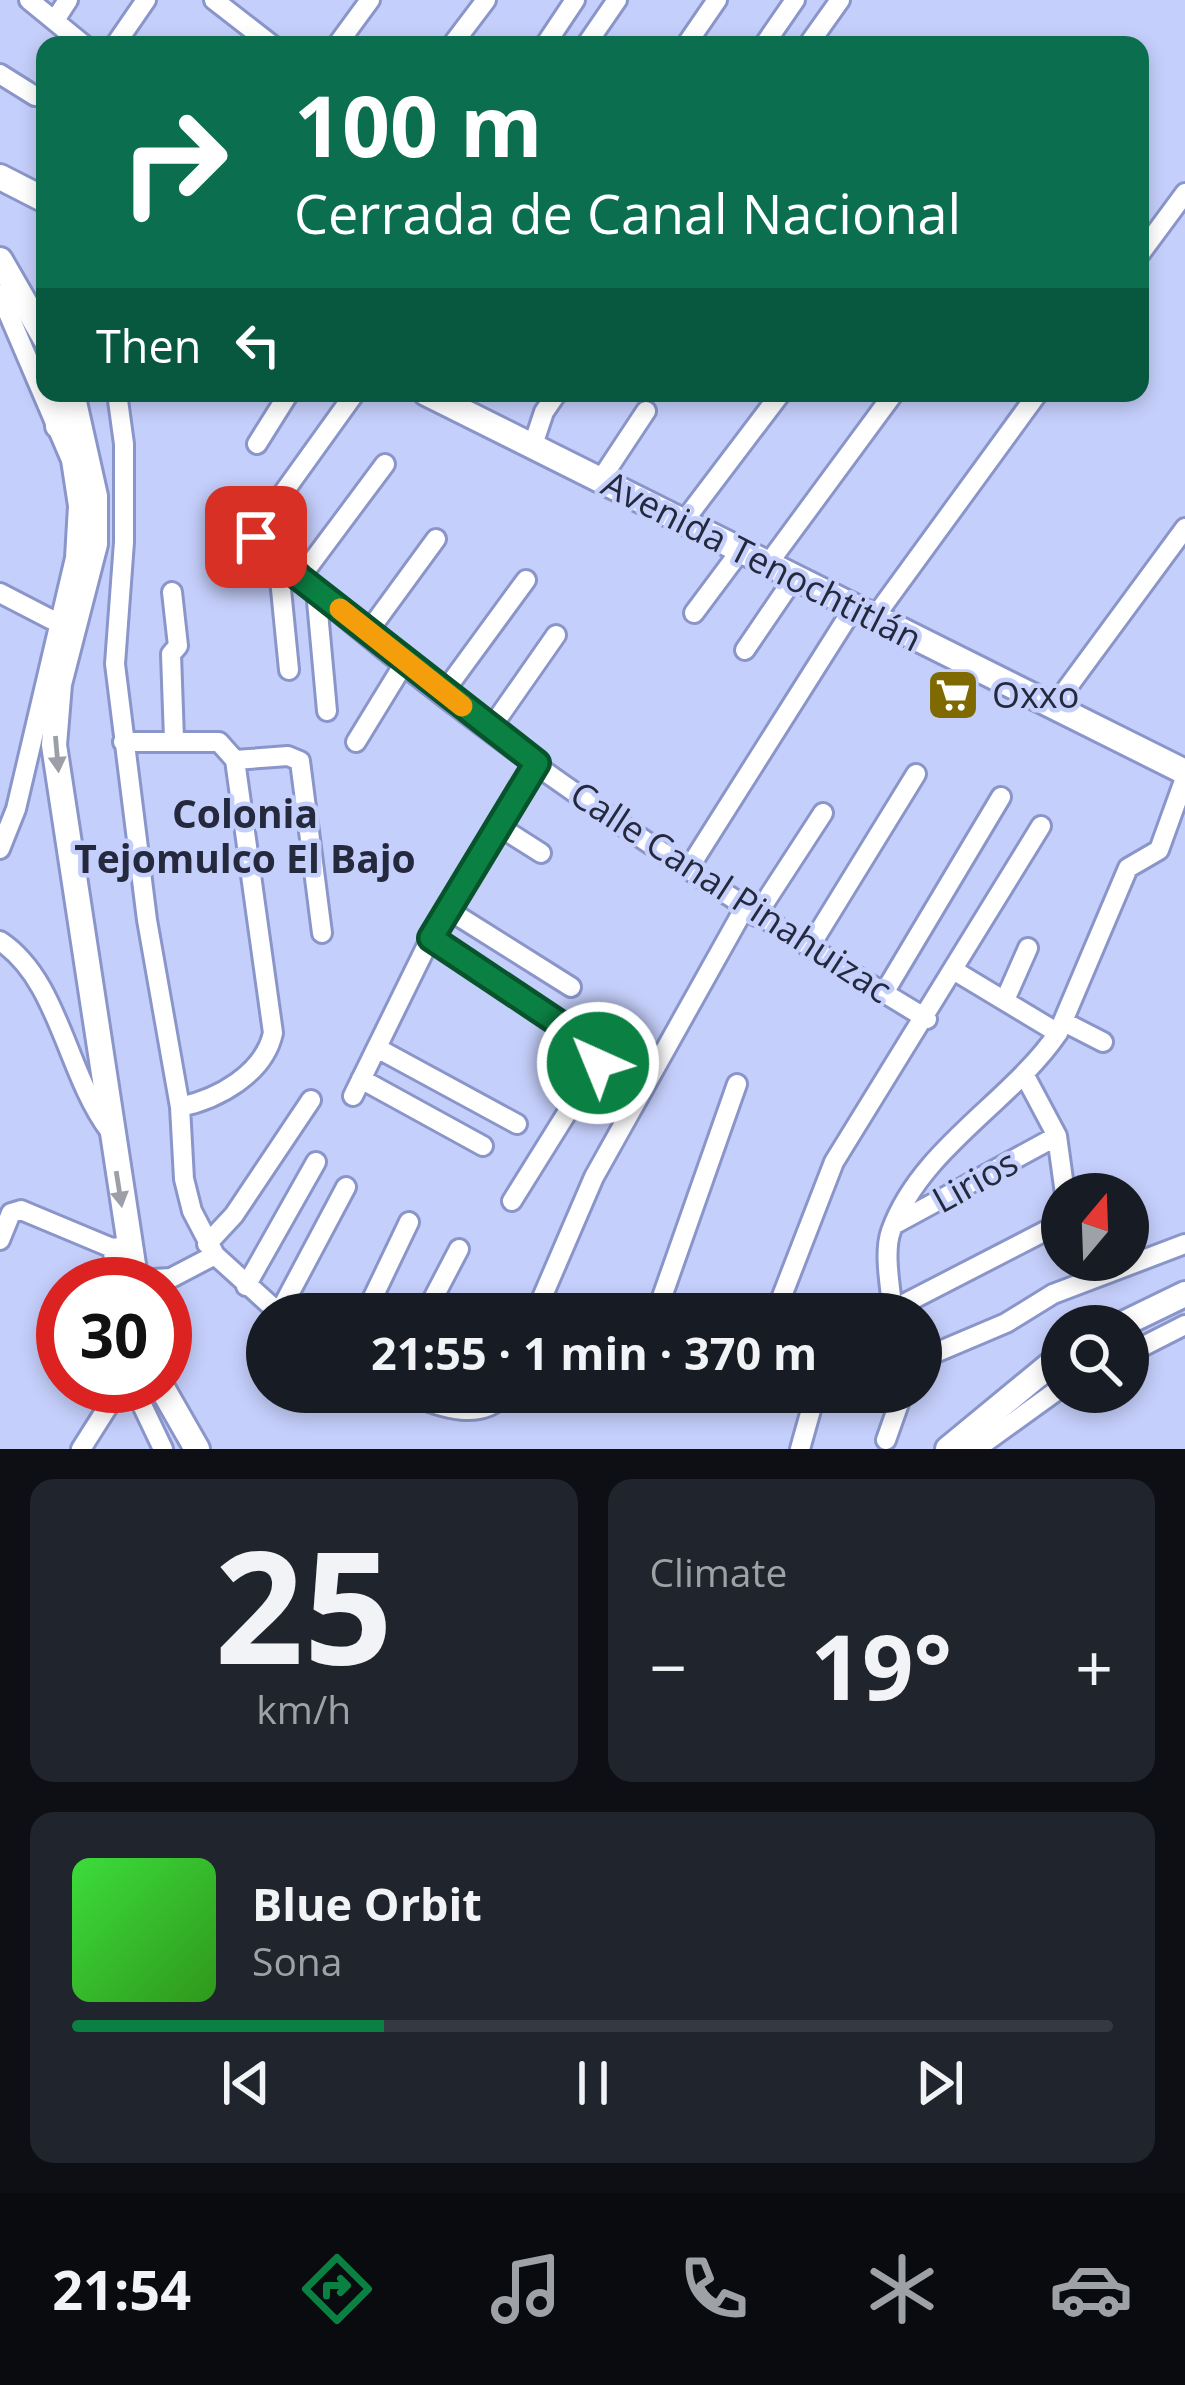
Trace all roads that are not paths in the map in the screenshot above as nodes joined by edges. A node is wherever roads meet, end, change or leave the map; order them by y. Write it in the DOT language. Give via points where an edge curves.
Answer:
graph roads {
  1 [pos="29,0"];
  2 [pos="68,0"];
  3 [pos="146,0"];
  4 [pos="214,0"];
  5 [pos="370,0"];
  6 [pos="487,0"];
  7 [pos="575,0"];
  8 [pos="617,0"];
  9 [pos="716,0"];
  10 [pos="795,0"];
  11 [pos="840,0"];
  12 [pos="55,20"];
  13 [pos="74,36"];
  14 [pos="121,36"];
  15 [pos="260,36"];
  16 [pos="344,36"];
  17 [pos="459,36"];
  18 [pos="550,36"];
  19 [pos="592,36"];
  20 [pos="692,36"];
  21 [pos="770,36"];
  22 [pos="814,36"];
  23 [pos="0,74"];
  24 [pos="35,96"];
  25 [pos="0,177"];
  26 [pos="1185,193"];
  27 [pos="36,195"];
  28 [pos="1149,242"];
  29 [pos="0,260"];
  30 [pos="0,294"];
  31 [pos="36,322"];
  32 [pos="36,376"];
  33 [pos="47,402"];
  34 [pos="57,402"];
  35 [pos="74,402"];
  36 [pos="118,402"];
  37 [pos="283,402"];
  38 [pos="349,402"];
  39 [pos="445,402"];
  40 [pos="537,402"];
  41 [pos="551,402"];
  42 [pos="774,402"];
  43 [pos="887,402"];
  44 [pos="1031,402"];
  45 [pos="646,411"];
  46 [pos="544,412"];
  47 [pos="58,426"];
  48 [pos="257,445"];
  49 [pos="533,445"];
  50 [pos="385,464"];
  51 [pos="601,479"];
  52 [pos="684,520"];
  53 [pos="1185,528"];
  54 [pos="436,539"];
  55 [pos="741,550"];
  56 [pos="278,559"];
  57 [pos="768,564"];
  58 [pos="300,578"];
  59 [pos="794,578"];
  60 [pos="526,580"];
  61 [pos="316,590"];
  62 [pos="172,592"];
  63 [pos="1,596"];
  64 [pos="864,612"];
  65 [pos="694,613"];
  66 [pos="58,623"];
  67 [pos="368,632"];
  68 [pos="556,634"];
  69 [pos="745,650"];
  70 [pos="406,662"];
  71 [pos="289,670"];
  72 [pos="444,692"];
  73 [pos="1054,706"];
  74 [pos="326,711"];
  75 [pos="491,728"];
  76 [pos="174,739"];
  77 [pos="123,742"];
  78 [pos="356,742"];
  79 [pos="236,760"];
  80 [pos="537,763"];
  81 [pos="916,774"];
  82 [pos="1185,775"];
  83 [pos="1001,797"];
  84 [pos="823,813"];
  85 [pos="497,825"];
  86 [pos="1041,826"];
  87 [pos="0,849"];
  88 [pos="541,853"];
  89 [pos="689,868"];
  90 [pos="447,909"];
  91 [pos="750,913"];
  92 [pos="322,933"];
  93 [pos="431,938"];
  94 [pos="0,940"];
  95 [pos="809,948"];
  96 [pos="1028,948"];
  97 [pos="956,971"];
  98 [pos="572,987"];
  99 [pos="884,993"];
  100 [pos="1005,1000"];
  101 [pos="927,1019"];
  102 [pos="1061,1028"];
  103 [pos="1103,1042"];
  104 [pos="377,1048"];
  105 [pos="1024,1074"];
  106 [pos="737,1084"];
  107 [pos="311,1100"];
  108 [pos="180,1107"];
  109 [pos="517,1124"];
  110 [pos="110,1130"];
  111 [pos="1057,1136"];
  112 [pos="483,1146"];
  113 [pos="316,1162"];
  114 [pos="1062,1173"];
  115 [pos="346,1187"];
  116 [pos="512,1201"];
  117 [pos="409,1222"];
  118 [pos="893,1226"];
  119 [pos="1,1232"];
  120 [pos="1041,1233"];
  121 [pos="1185,1244"];
  122 [pos="120,1247"];
  123 [pos="211,1249"];
  124 [pos="459,1249"];
  125 [pos="123,1257"];
  126 [pos="192,1263"];
  127 [pos="246,1286"];
  128 [pos="254,1293"];
  129 [pos="290,1293"];
  130 [pos="375,1293"];
  131 [pos="436,1293"];
  132 [pos="544,1293"];
  133 [pos="663,1293"];
  134 [pos="783,1293"];
  135 [pos="893,1293"];
  136 [pos="929,1293"];
  137 [pos="1185,1294"];
  138 [pos="1157,1309"];
  139 [pos="1149,1313"];
  140 [pos="1149,1317"];
  141 [pos="1185,1325"];
  142 [pos="1149,1343"];
  143 [pos="942,1350"];
  144 [pos="1041,1372"];
  145 [pos="1041,1402"];
  146 [pos="104,1413"];
  147 [pos="146,1413"];
  148 [pos="174,1413"];
  149 [pos="810,1413"];
  150 [pos="896,1413"];
  151 [pos="886,1440"];
  152 [pos="81,1449"];
  153 [pos="164,1449"];
  154 [pos="197,1449"];
  155 [pos="800,1449"];
  156 [pos="948,1449"];
  157 [pos="976,1449"];
  1 -- 12 [label="street"];
  2 -- 12 [label="street"];
  3 -- 14 [label="street"];
  4 -- 15 [label="street"];
  5 -- 16 [label="street"];
  6 -- 17 [label="street"];
  7 -- 18 [label="street"];
  8 -- 19 [label="street"];
  9 -- 20 [label="street"];
  10 -- 21 [label="street"];
  11 -- 22 [label="street"];
  12 -- 13 [label="street"];
  23 -- 24 [label="street"];
  25 -- 27 [label="main road"];
  26 -- 28 [label="street"];
  29 -- 31 [label="main road"];
  30 -- 32 [label="street"];
  33 -- 47 [label="street"];
  34 -- 47 [label="main road"];
  35 -- 110 [label="main road, one-way" via="94,496 95,544 59,684 54,745"];
  36 -- 77 [label="street" via="124,522 115,664"];
  37 -- 48 [label="street"];
  38 -- 56 [label="street, Calle Canal Pinahuizac" via="258,528 256,537"];
  39 -- 49 [label="main road, Avenida Tenochtitlán"];
  40 -- 46 [label="street"];
  41 -- 46 [label="street"];
  42 -- 52 [label="street"];
  43 -- 57 [label="street"];
  44 -- 64 [label="street"];
  45 -- 51 [label="street"];
  46 -- 49 [label="street"];
  47 -- 66 [label="street" via="78,506"];
  49 -- 51 [label="main road, Avenida Tenochtitlán"];
  50 -- 58 [label="street"];
  51 -- 52 [label="main road, Avenida Tenochtitlán"];
  52 -- 55 [label="main road, Avenida Tenochtitlán"];
  53 -- 73 [label="street"];
  54 -- 67 [label="street"];
  55 -- 57 [label="main road, Avenida Tenochtitlán"];
  55 -- 65 [label="street"];
  56 -- 58 [label="street, Calle Canal Pinahuizac"];
  56 -- 71 [label="street"];
  57 -- 59 [label="main road, Avenida Tenochtitlán"];
  58 -- 61 [label="street, Calle Canal Pinahuizac"];
  59 -- 64 [label="main road, Avenida Tenochtitlán"];
  59 -- 69 [label="street"];
  60 -- 72 [label="street"];
  61 -- 67 [label="street, Calle Canal Pinahuizac"];
  61 -- 74 [label="street"];
  62 -- 76 [label="street"];
  63 -- 66 [label="street"];
  64 -- 73 [label="main road, Avenida Tenochtitlán"];
  64 -- 89 [label="street"];
  66 -- 87 [label="street"];
  67 -- 70 [label="street, Calle Canal Pinahuizac"];
  68 -- 75 [label="street"];
  70 -- 72 [label="street, Calle Canal Pinahuizac"];
  70 -- 78 [label="street"];
  72 -- 75 [label="street, Calle Canal Pinahuizac"];
  73 -- 82 [label="main road, Avenida Tenochtitlán"];
  75 -- 80 [label="street, Calle Canal Pinahuizac"];
  76 -- 77 [label="street"];
  76 -- 79 [label="street" via="219,742"];
  77 -- 108 [label="street"];
  79 -- 92 [label="street" via="300,761"];
  79 -- 108 [label="street" via="273,1033 246,1077"];
  80 -- 85 [label="street"];
  80 -- 89 [label="street, Calle Canal Pinahuizac"];
  81 -- 95 [label="street"];
  82 -- 102 [label="street" via="1160,850 1128,868"];
  83 -- 99 [label="street"];
  84 -- 91 [label="street"];
  85 -- 88 [label="street"];
  85 -- 90 [label="street"];
  86 -- 97 [label="street"];
  89 -- 91 [label="street, Calle Canal Pinahuizac"];
  90 -- 93 [label="street"];
  90 -- 98 [label="street"];
  91 -- 95 [label="street, Calle Canal Pinahuizac"];
  91 -- 132 [label="street" via="603,1158"];
  93 -- 104 [label="street"];
  93 -- 116 [label="street" via="598,1054"];
  94 -- 110 [label="street" via="33,970 82,1091"];
  95 -- 99 [label="street, Calle Canal Pinahuizac"];
  96 -- 100 [label="street"];
  97 -- 100 [label="street"];
  97 -- 101 [label="street"];
  99 -- 101 [label="street, Calle Canal Pinahuizac"];
  100 -- 102 [label="street"];
  101 -- 134 [label="street" via="834,1162"];
  102 -- 103 [label="street"];
  102 -- 105 [label="street"];
  104 -- 109 [label="street"];
  104 -- 112 [label="street" via="357,1088"];
  105 -- 111 [label="street"];
  105 -- 118 [label="street" via="935,1163"];
  106 -- 133 [label="street"];
  107 -- 123 [label="street"];
  108 -- 123 [label="street" via="184,1179"];
  110 -- 122 [label="main road, one-way"];
  111 -- 114 [label="street"];
  111 -- 118 [label="street, Lirios"];
  113 -- 127 [label="street"];
  115 -- 129 [label="street"];
  117 -- 130 [label="street"];
  118 -- 135 [label="street"];
  119 -- 122 [label="street" via="21,1210"];
  120 -- 136 [label="street"];
  121 -- 143 [label="street" via="1053,1294"];
  122 -- 125 [label="main road"];
  123 -- 126 [label="street"];
  123 -- 127 [label="street"];
  124 -- 131 [label="street"];
  127 -- 128 [label="street"];
  137 -- 138 [label="main road"];
  138 -- 139 [label="main road"];
  138 -- 140 [label="main road"];
  141 -- 142 [label="street"];
  144 -- 156 [label="main road"];
  145 -- 157 [label="street"];
  146 -- 152 [label="street"];
  147 -- 153 [label="street"];
  148 -- 154 [label="main road"];
  149 -- 155 [label="street"];
  150 -- 151 [label="street"];
}
